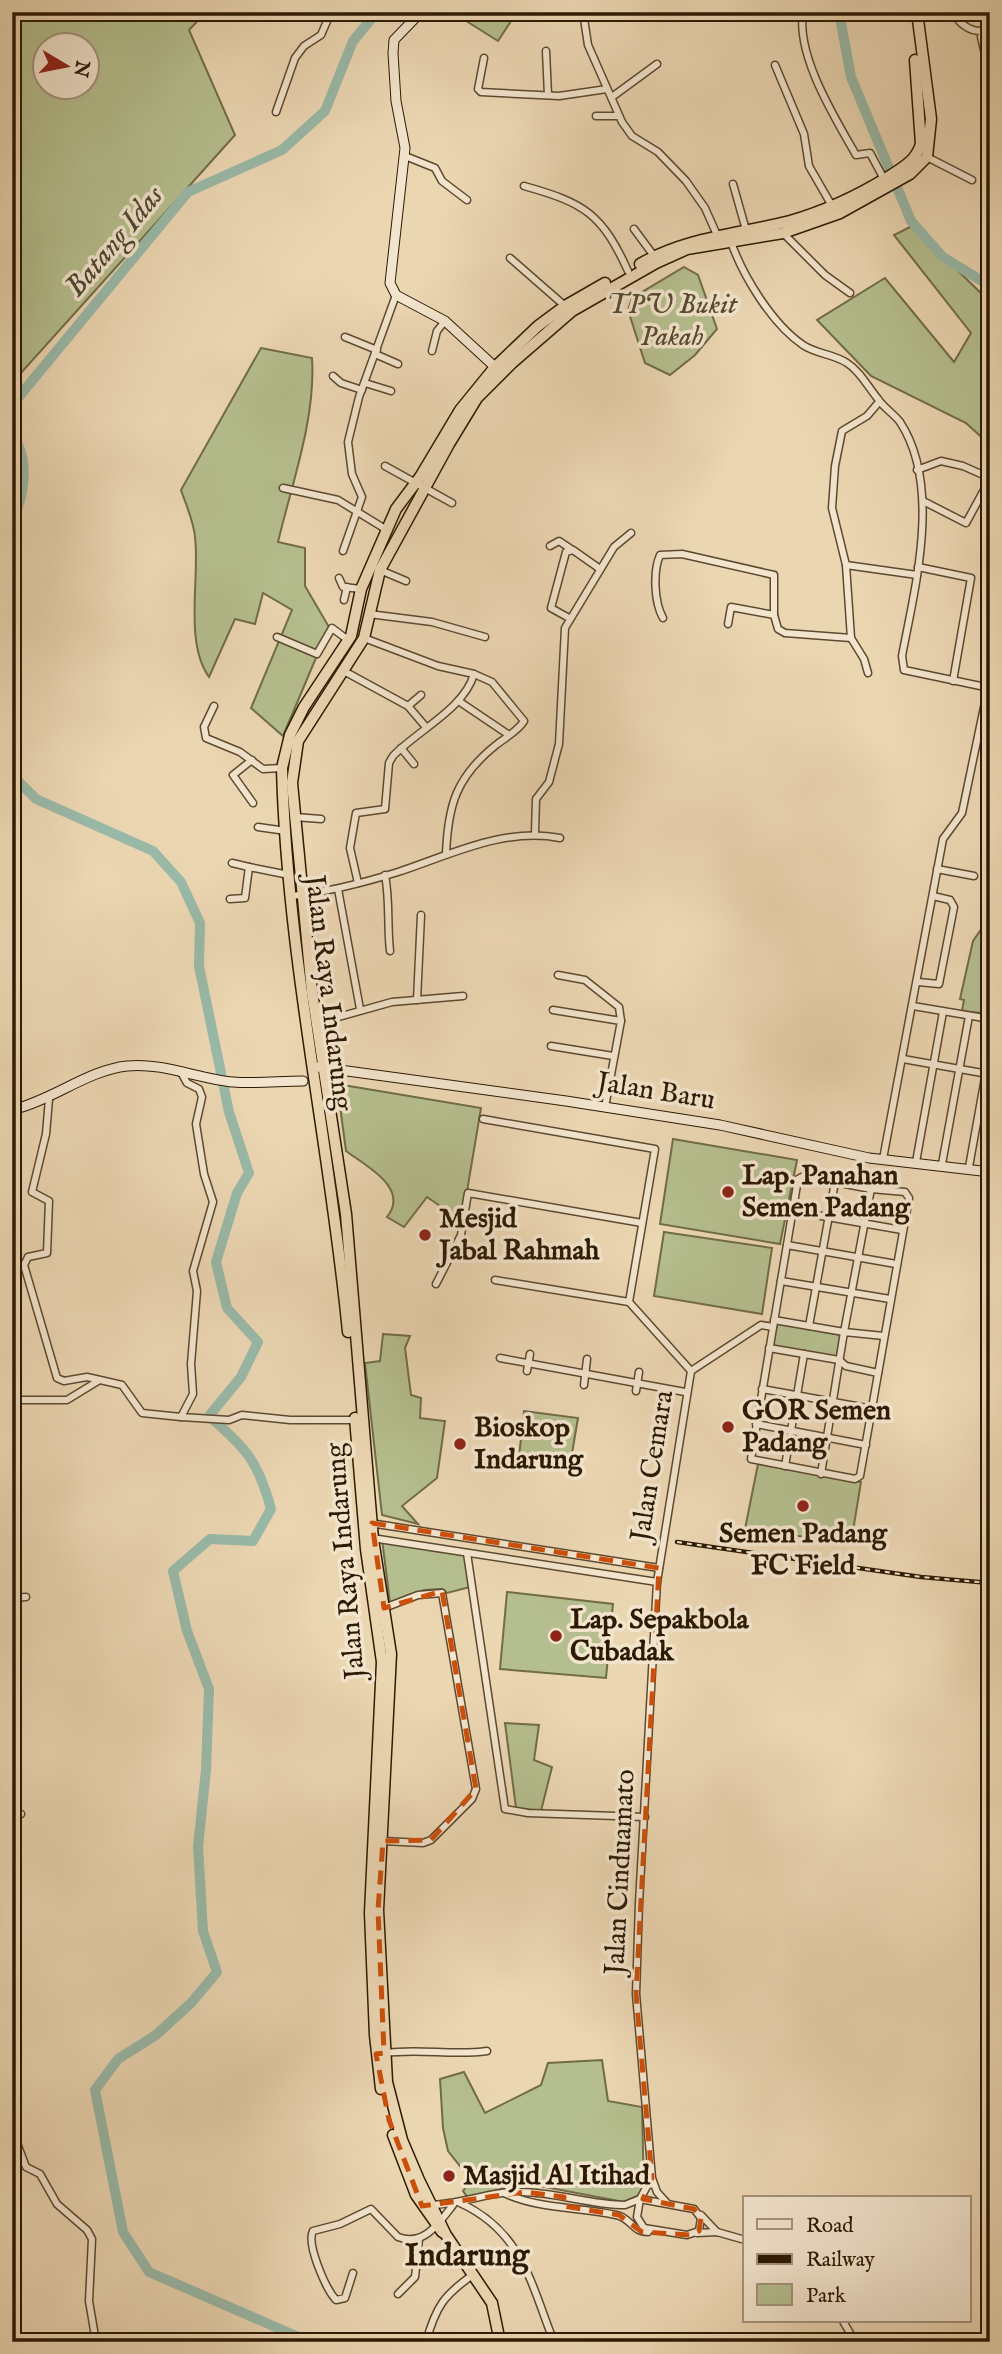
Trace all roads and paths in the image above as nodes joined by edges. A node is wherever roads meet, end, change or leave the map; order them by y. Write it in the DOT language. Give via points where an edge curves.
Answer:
graph roads {
  1 [pos="331,12"];
  2 [pos="421,12"];
  3 [pos="583,12"];
  4 [pos="803,12"];
  5 [pos="910,12"];
  6 [pos="917,12"];
  7 [pos="954,12"];
  8 [pos="989,12"];
  9 [pos="983,31"];
  10 [pos="917,43"];
  11 [pos="546,51"];
  12 [pos="985,54"];
  13 [pos="484,58"];
  14 [pos="657,64"];
  15 [pos="775,65"];
  16 [pos="607,89"];
  17 [pos="548,95"];
  18 [pos="612,97"];
  19 [pos="276,111"];
  20 [pos="596,116"];
  21 [pos="619,116"];
  22 [pos="405,156"];
  23 [pos="926,158"];
  24 [pos="908,170"];
  25 [pos="972,180"];
  26 [pos="886,182"];
  27 [pos="733,184"];
  28 [pos="524,187"];
  29 [pos="467,200"];
  30 [pos="832,206"];
  31 [pos="818,216"];
  32 [pos="634,229"];
  33 [pos="746,230"];
  34 [pos="783,233"];
  35 [pos="717,235"];
  36 [pos="731,241"];
  37 [pos="653,256"];
  38 [pos="510,258"];
  39 [pos="628,271"];
  40 [pos="850,293"];
  41 [pos="396,295"];
  42 [pos="565,306"];
  43 [pos="445,321"];
  44 [pos="541,330"];
  45 [pos="345,337"];
  46 [pos="432,351"];
  47 [pos="376,352"];
  48 [pos="398,364"];
  49 [pos="495,367"];
  50 [pos="333,376"];
  51 [pos="364,386"];
  52 [pos="391,391"];
  53 [pos="879,402"];
  54 [pos="385,466"];
  55 [pos="917,470"];
  56 [pos="990,479"];
  57 [pos="421,484"];
  58 [pos="283,488"];
  59 [pos="923,501"];
  60 [pos="452,503"];
  61 [pos="358,512"];
  62 [pos="387,530"];
  63 [pos="631,533"];
  64 [pos="550,546"];
  65 [pos="570,549"];
  66 [pos="344,551"];
  67 [pos="846,565"];
  68 [pos="918,567"];
  69 [pos="600,569"];
  70 [pos="380,570"];
  71 [pos="917,575"];
  72 [pos="339,578"];
  73 [pos="406,580"];
  74 [pos="347,587"];
  75 [pos="361,589"];
  76 [pos="344,600"];
  77 [pos="369,614"];
  78 [pos="774,615"];
  79 [pos="569,618"];
  80 [pos="663,618"];
  81 [pos="728,624"];
  82 [pos="277,637"];
  83 [pos="485,637"];
  84 [pos="364,638"];
  85 [pos="851,638"];
  86 [pos="348,640"];
  87 [pos="990,661"];
  88 [pos="342,670"];
  89 [pos="868,673"];
  90 [pos="474,674"];
  91 [pos="953,681"];
  92 [pos="987,687"];
  93 [pos="421,695"];
  94 [pos="460,702"];
  95 [pos="214,706"];
  96 [pos="408,706"];
  97 [pos="425,726"];
  98 [pos="509,735"];
  99 [pos="401,748"];
  100 [pos="252,760"];
  101 [pos="414,764"];
  102 [pos="282,768"];
  103 [pos="253,803"];
  104 [pos="295,817"];
  105 [pos="321,819"];
  106 [pos="258,827"];
  107 [pos="286,831"];
  108 [pos="536,833"];
  109 [pos="560,838"];
  110 [pos="446,854"];
  111 [pos="232,863"];
  112 [pos="248,867"];
  113 [pos="937,869"];
  114 [pos="289,875"];
  115 [pos="385,876"];
  116 [pos="974,876"];
  117 [pos="358,883"];
  118 [pos="338,889"];
  119 [pos="297,895"];
  120 [pos="933,896"];
  121 [pos="230,899"];
  122 [pos="421,915"];
  123 [pos="390,951"];
  124 [pos="558,975"];
  125 [pos="918,982"];
  126 [pos="463,996"];
  127 [pos="417,1000"];
  128 [pos="913,1006"];
  129 [pos="360,1009"];
  130 [pos="554,1010"];
  131 [pos="943,1012"];
  132 [pos="969,1016"];
  133 [pos="990,1019"];
  134 [pos="621,1021"];
  135 [pos="317,1023"];
  136 [pos="551,1046"];
  137 [pos="990,1050"];
  138 [pos="613,1056"];
  139 [pos="903,1059"];
  140 [pos="933,1064"];
  141 [pos="960,1069"];
  142 [pos="185,1074"];
  143 [pos="988,1074"];
  144 [pos="320,1076"];
  145 [pos="303,1081"];
  146 [pos="50,1099"];
  147 [pos="606,1107"];
  148 [pos="12,1110"];
  149 [pos="483,1119"];
  150 [pos="883,1159"];
  151 [pos="916,1162"];
  152 [pos="942,1164"];
  153 [pos="969,1167"];
  154 [pos="990,1172"];
  155 [pos="835,1182"];
  156 [pos="871,1189"];
  157 [pos="793,1210"];
  158 [pos="829,1217"];
  159 [pos="642,1223"];
  160 [pos="864,1223"];
  161 [pos="902,1230"];
  162 [pos="787,1245"];
  163 [pos="822,1251"];
  164 [pos="858,1258"];
  165 [pos="896,1264"];
  166 [pos="495,1280"];
  167 [pos="781,1281"];
  168 [pos="436,1284"];
  169 [pos="816,1287"];
  170 [pos="851,1293"];
  171 [pos="890,1299"];
  172 [pos="629,1302"];
  173 [pos="774,1324"];
  174 [pos="809,1326"];
  175 [pos="844,1332"];
  176 [pos="884,1336"];
  177 [pos="769,1348"];
  178 [pos="530,1354"];
  179 [pos="804,1354"];
  180 [pos="500,1358"];
  181 [pos="587,1359"];
  182 [pos="839,1360"];
  183 [pos="527,1367"];
  184 [pos="691,1371"];
  185 [pos="639,1372"];
  186 [pos="586,1373"];
  187 [pos="878,1373"];
  188 [pos="97,1381"];
  189 [pos="638,1383"];
  190 [pos="584,1385"];
  191 [pos="762,1389"];
  192 [pos="636,1391"];
  193 [pos="685,1392"];
  194 [pos="797,1395"];
  195 [pos="12,1400"];
  196 [pos="833,1401"];
  197 [pos="872,1409"];
  198 [pos="12,1417"];
  199 [pos="181,1417"];
  200 [pos="356,1420"];
  201 [pos="756,1424"];
  202 [pos="791,1430"];
  203 [pos="827,1437"];
  204 [pos="866,1445"];
  205 [pos="12,1451"];
  206 [pos="785,1466"];
  207 [pos="821,1474"];
  208 [pos="368,1529"];
  209 [pos="508,1545"];
  210 [pos="467,1553"];
  211 [pos="507,1559"];
  212 [pos="659,1568"];
  213 [pos="657,1582"];
  214 [pos="26,1597"];
  215 [pos="12,1598"];
  216 [pos="389,1606"];
  217 [pos="382,1741"];
  218 [pos="12,1810"];
  219 [pos="21,1814"];
  220 [pos="645,1817"];
  221 [pos="383,1841"];
  222 [pos="487,2051"];
  223 [pos="380,2054"];
  224 [pos="12,2131"];
  225 [pos="14,2149"];
  226 [pos="652,2178"];
  227 [pos="504,2193"];
  228 [pos="564,2197"];
  229 [pos="640,2199"];
  230 [pos="667,2203"];
  231 [pos="456,2204"];
  232 [pos="427,2205"];
  233 [pos="563,2206"];
  234 [pos="700,2214"];
  235 [pos="439,2224"];
  236 [pos="653,2231"];
  237 [pos="717,2232"];
  238 [pos="697,2233"];
  239 [pos="418,2239"];
  240 [pos="743,2239"];
  241 [pos="352,2273"];
  242 [pos="474,2274"];
  243 [pos="398,2294"];
  244 [pos="844,2322"];
  245 [pos="96,2342"];
  246 [pos="426,2342"];
  247 [pos="500,2342"];
  248 [pos="554,2342"];
  249 [pos="855,2342"];
  1 -- 19 [label="street" via="321,35 295,58"];
  2 -- 22 [label="street" via="394,40"];
  3 -- 16 [label="street" via="588,46"];
  4 -- 26 [label="street" via="802,30 810,60 831,109 856,155 870,153"];
  5 -- 10 [label="highway, Jalan Raya Indarung"];
  6 -- 10 [label="highway, Jalan Raya Indarung"];
  7 -- 9 [label="street" via="962,24"];
  8 -- 9 [label="street"];
  9 -- 12 [label="street"];
  10 -- 23 [label="highway, Jalan Raya Indarung" via="931,119"];
  10 -- 24 [label="highway, Jalan Raya Indarung" via="921,135"];
  11 -- 17 [label="street"];
  13 -- 17 [label="street" via="481,92"];
  14 -- 18 [label="street"];
  15 -- 30 [label="street" via="804,134 809,166"];
  16 -- 17 [label="street"];
  16 -- 18 [label="street"];
  18 -- 21 [label="street"];
  20 -- 21 [label="street"];
  21 -- 35 [label="street" via="632,136 658,152 686,181"];
  22 -- 29 [label="street" via="436,168 442,181"];
  22 -- 41 [label="street" via="390,283"];
  23 -- 24 [label="highway, Jalan Raya Indarung"];
  23 -- 25 [label="street"];
  24 -- 26 [label="highway, Jalan Raya Indarung"];
  26 -- 30 [label="highway, Jalan Raya Indarung"];
  26 -- 31 [label="highway, Jalan Raya Indarung"];
  27 -- 33 [label="street"];
  28 -- 39 [label="street" via="592,214 608,229"];
  30 -- 31 [label="highway, Jalan Raya Indarung"];
  31 -- 33 [label="highway, Jalan Raya Indarung"];
  31 -- 34 [label="highway, Jalan Raya Indarung"];
  32 -- 37 [label="street"];
  33 -- 35 [label="highway, Jalan Raya Indarung"];
  34 -- 36 [label="highway, Jalan Raya Indarung"];
  34 -- 40 [label="street"];
  35 -- 37 [label="highway, Jalan Raya Indarung"];
  36 -- 44 [label="highway, Jalan Raya Indarung" via="687,249 656,263"];
  36 -- 53 [label="street" via="744,274 783,326 804,346 854,368"];
  37 -- 39 [label="highway, Jalan Raya Indarung"];
  38 -- 42 [label="street"];
  39 -- 42 [label="highway, Jalan Raya Indarung"];
  41 -- 43 [label="street"];
  41 -- 47 [label="street"];
  42 -- 44 [label="highway, Jalan Raya Indarung"];
  43 -- 46 [label="street"];
  43 -- 49 [label="street"];
  44 -- 49 [label="highway, Jalan Raya Indarung"];
  44 -- 57 [label="highway, Jalan Raya Indarung" via="477,398"];
  45 -- 47 [label="street"];
  47 -- 48 [label="street"];
  47 -- 51 [label="street"];
  49 -- 57 [label="highway, Jalan Raya Indarung" via="460,410"];
  50 -- 51 [label="street" via="341,383"];
  51 -- 52 [label="street"];
  51 -- 61 [label="street" via="348,442 352,474 362,497"];
  53 -- 55 [label="street" via="899,421"];
  53 -- 67 [label="street" via="867,416 845,428 838,440 832,508"];
  54 -- 57 [label="street"];
  55 -- 56 [label="street" via="941,461"];
  55 -- 59 [label="street"];
  56 -- 59 [label="street" via="966,523"];
  57 -- 60 [label="street"];
  57 -- 62 [label="highway, Jalan Raya Indarung" via="396,509"];
  57 -- 70 [label="highway, Jalan Raya Indarung"];
  58 -- 61 [label="street" via="327,496"];
  59 -- 68 [label="street"];
  61 -- 62 [label="street"];
  61 -- 66 [label="street"];
  62 -- 75 [label="highway, Jalan Raya Indarung"];
  63 -- 69 [label="street" via="620,539"];
  64 -- 65 [label="street" via="559,541"];
  65 -- 69 [label="street"];
  65 -- 79 [label="street" via="551,608"];
  67 -- 71 [label="street"];
  67 -- 85 [label="street"];
  68 -- 71 [label="street"];
  68 -- 91 [label="street" via="972,579"];
  69 -- 79 [label="street"];
  70 -- 73 [label="street"];
  70 -- 77 [label="highway, Jalan Raya Indarung"];
  71 -- 91 [label="street" via="903,666 907,673"];
  72 -- 74 [label="street" via="340,585"];
  74 -- 75 [label="street"];
  74 -- 76 [label="street"];
  75 -- 86 [label="highway, Jalan Raya Indarung"];
  77 -- 83 [label="street" via="432,622"];
  77 -- 84 [label="highway, Jalan Raya Indarung"];
  78 -- 80 [label="street" via="774,575 681,554 658,558 656,578"];
  78 -- 81 [label="street" via="731,607"];
  78 -- 85 [label="street" via="778,629 785,633"];
  79 -- 108 [label="street" via="563,639 559,744 549,782 536,799"];
  82 -- 86 [label="street" via="317,653 332,628"];
  84 -- 88 [label="highway, Jalan Raya Indarung"];
  84 -- 90 [label="street" via="438,666"];
  85 -- 89 [label="street"];
  86 -- 102 [label="highway, Jalan Raya Indarung" via="290,735"];
  87 -- 92 [label="street"];
  88 -- 96 [label="street"];
  88 -- 104 [label="highway, Jalan Raya Indarung" via="298,741 292,783"];
  90 -- 94 [label="street"];
  90 -- 98 [label="street" via="492,682 524,721"];
  91 -- 92 [label="street"];
  92 -- 113 [label="street" via="962,813 945,834"];
  93 -- 96 [label="street"];
  94 -- 97 [label="street"];
  94 -- 98 [label="street"];
  95 -- 100 [label="street" via="204,736"];
  96 -- 97 [label="street"];
  97 -- 99 [label="street"];
  98 -- 110 [label="street" via="477,762 454,794"];
  99 -- 101 [label="street"];
  99 -- 117 [label="street" via="389,763 385,809 356,813 350,848"];
  100 -- 102 [label="street" via="263,769"];
  100 -- 103 [label="street" via="233,775"];
  102 -- 107 [label="highway, Jalan Raya Indarung"];
  104 -- 105 [label="street"];
  104 -- 119 [label="highway, Jalan Raya Indarung"];
  106 -- 107 [label="street"];
  107 -- 114 [label="highway, Jalan Raya Indarung"];
  108 -- 109 [label="street"];
  108 -- 110 [label="street"];
  110 -- 115 [label="street"];
  111 -- 112 [label="street"];
  112 -- 114 [label="street"];
  112 -- 121 [label="street" via="244,898"];
  113 -- 116 [label="street"];
  113 -- 120 [label="street"];
  114 -- 119 [label="highway, Jalan Raya Indarung"];
  115 -- 117 [label="street"];
  115 -- 123 [label="street" via="390,898"];
  117 -- 118 [label="street"];
  118 -- 119 [label="street"];
  118 -- 129 [label="street"];
  119 -- 135 [label="highway, Jalan Raya Indarung"];
  119 -- 144 [label="highway, Jalan Raya Indarung" via="301,991"];
  120 -- 125 [label="street"];
  120 -- 125 [label="street" via="950,900 954,907 939,984"];
  122 -- 127 [label="street"];
  124 -- 134 [label="street" via="585,980 619,1007"];
  125 -- 128 [label="street"];
  126 -- 127 [label="street, Jalan Raya Indarung"];
  127 -- 129 [label="street, Jalan Raya Indarung"];
  128 -- 131 [label="street"];
  128 -- 139 [label="street"];
  129 -- 135 [label="street, Jalan Raya Indarung"];
  130 -- 134 [label="street"];
  131 -- 132 [label="street"];
  131 -- 140 [label="street"];
  132 -- 133 [label="street"];
  132 -- 141 [label="street"];
  134 -- 138 [label="street"];
  135 -- 144 [label="highway, Jalan Raya Indarung"];
  136 -- 138 [label="street"];
  137 -- 143 [label="street"];
  138 -- 147 [label="street"];
  139 -- 140 [label="street"];
  139 -- 150 [label="street"];
  140 -- 141 [label="street"];
  140 -- 151 [label="street"];
  141 -- 143 [label="street"];
  141 -- 152 [label="street"];
  142 -- 145 [label="street" via="234,1082"];
  142 -- 146 [label="street" via="127,1066 91,1076"];
  142 -- 199 [label="street" via="187,1083 199,1089 202,1097 196,1124 213,1202 193,1271 197,1291 193,1394"];
  143 -- 153 [label="street"];
  144 -- 145 [label="street"];
  144 -- 147 [label="street, Jalan Baru"];
  144 -- 200 [label="highway, Jalan Raya Indarung"];
  144 -- 208 [label="highway, Jalan Raya Indarung" via="346,1214"];
  146 -- 148 [label="street"];
  146 -- 188 [label="street" via="32,1192 49,1201 48,1248 46,1255 28,1257 24,1265 58,1380 88,1377"];
  147 -- 150 [label="street, Jalan Baru"];
  149 -- 159 [label="street" via="655,1149"];
  150 -- 151 [label="street, Jalan Baru"];
  151 -- 152 [label="street, Jalan Baru"];
  152 -- 153 [label="street, Jalan Baru"];
  153 -- 154 [label="street, Jalan Baru"];
  155 -- 156 [label="street"];
  155 -- 157 [label="street" via="800,1177"];
  155 -- 158 [label="street"];
  156 -- 160 [label="street"];
  156 -- 161 [label="street" via="908,1195"];
  157 -- 158 [label="street"];
  157 -- 162 [label="street"];
  158 -- 160 [label="street"];
  158 -- 163 [label="street"];
  159 -- 168 [label="street" via="468,1193 461,1235"];
  159 -- 172 [label="street"];
  160 -- 161 [label="street"];
  160 -- 164 [label="street"];
  161 -- 165 [label="street"];
  162 -- 163 [label="street"];
  162 -- 167 [label="street"];
  163 -- 164 [label="street"];
  163 -- 169 [label="street"];
  164 -- 165 [label="street"];
  164 -- 170 [label="street"];
  165 -- 171 [label="street"];
  166 -- 172 [label="street"];
  167 -- 169 [label="street"];
  167 -- 173 [label="street"];
  169 -- 170 [label="street"];
  169 -- 174 [label="street"];
  170 -- 171 [label="street"];
  170 -- 175 [label="street"];
  171 -- 176 [label="street"];
  172 -- 184 [label="street"];
  173 -- 174 [label="street"];
  173 -- 177 [label="street"];
  173 -- 184 [label="street" via="761,1325"];
  174 -- 175 [label="street"];
  175 -- 176 [label="street"];
  175 -- 182 [label="street"];
  176 -- 187 [label="street"];
  177 -- 179 [label="street"];
  177 -- 191 [label="street"];
  178 -- 183 [label="street"];
  179 -- 182 [label="street"];
  179 -- 194 [label="street"];
  180 -- 183 [label="street"];
  181 -- 186 [label="street"];
  182 -- 187 [label="street"];
  182 -- 196 [label="street"];
  183 -- 186 [label="street"];
  184 -- 193 [label="street, Jalan Cemara"];
  185 -- 189 [label="street"];
  186 -- 189 [label="street"];
  186 -- 190 [label="street"];
  187 -- 197 [label="street"];
  188 -- 195 [label="street" via="67,1400"];
  188 -- 199 [label="street" via="126,1386 142,1413"];
  189 -- 192 [label="street"];
  189 -- 193 [label="street"];
  191 -- 194 [label="street"];
  191 -- 201 [label="street"];
  193 -- 212 [label="street, Jalan Cemara"];
  194 -- 196 [label="street"];
  194 -- 202 [label="street"];
  196 -- 197 [label="street"];
  196 -- 203 [label="street"];
  197 -- 204 [label="street"];
  198 -- 205 [label="street"];
  199 -- 200 [label="street"];
  200 -- 208 [label="highway, Jalan Raya Indarung"];
  201 -- 202 [label="street"];
  201 -- 206 [label="street" via="751,1459"];
  202 -- 203 [label="street"];
  202 -- 206 [label="street"];
  203 -- 204 [label="street"];
  203 -- 207 [label="street"];
  204 -- 207 [label="street" via="858,1478"];
  206 -- 207 [label="street"];
  208 -- 209 [label="street"];
  208 -- 210 [label="street"];
  208 -- 216 [label="highway, Jalan Raya Indarung"];
  208 -- 217 [label="highway, Jalan Raya Indarung" via="382,1662"];
  209 -- 211 [label="street"];
  209 -- 212 [label="street"];
  210 -- 211 [label="street"];
  210 -- 220 [label="street" via="505,1810"];
  211 -- 213 [label="street"];
  212 -- 213 [label="street, Jalan Cinduamato"];
  213 -- 220 [label="street, Jalan Cinduamato"];
  214 -- 215 [label="street"];
  216 -- 217 [label="highway, Jalan Raya Indarung" via="392,1669"];
  216 -- 221 [label="street" via="438,1592 443,1595 476,1789 472,1799 428,1843"];
  217 -- 221 [label="highway, Jalan Raya Indarung"];
  217 -- 223 [label="highway, Jalan Raya Indarung" via="370,1913"];
  218 -- 219 [label="street"];
  220 -- 226 [label="street, Jalan Cinduamato" via="636,1994"];
  221 -- 223 [label="highway, Jalan Raya Indarung"];
  222 -- 223 [label="street" via="463,2054 415,2049"];
  223 -- 232 [label="highway, Jalan Raya Indarung" via="396,2119"];
  224 -- 225 [label="street"];
  225 -- 245 [label="street" via="26,2166 42,2176 57,2204 90,2234 89,2301"];
  226 -- 229 [label="street"];
  226 -- 230 [label="street"];
  227 -- 228 [label="street"];
  227 -- 231 [label="street"];
  227 -- 233 [label="street" via="527,2202"];
  228 -- 229 [label="street" via="618,2205"];
  228 -- 233 [label="street"];
  229 -- 230 [label="street"];
  229 -- 236 [label="street" via="637,2221"];
  230 -- 234 [label="street" via="691,2207"];
  231 -- 232 [label="street"];
  231 -- 235 [label="street"];
  231 -- 248 [label="street" via="488,2218 511,2243 533,2284"];
  232 -- 235 [label="highway, Jalan Raya Indarung"];
  233 -- 236 [label="street" via="619,2215 637,2231"];
  234 -- 237 [label="street"];
  234 -- 238 [label="street"];
  235 -- 239 [label="street"];
  235 -- 242 [label="highway, Jalan Raya Indarung"];
  236 -- 238 [label="street"];
  237 -- 238 [label="street"];
  237 -- 240 [label="street"];
  239 -- 241 [label="street" via="398,2238 371,2209 313,2231 310,2243 336,2301 345,2298"];
  239 -- 243 [label="street" via="415,2277"];
  242 -- 246 [label="street" via="443,2298"];
  242 -- 247 [label="highway, Jalan Raya Indarung" via="496,2312"];
  244 -- 249 [label="street"];
}
